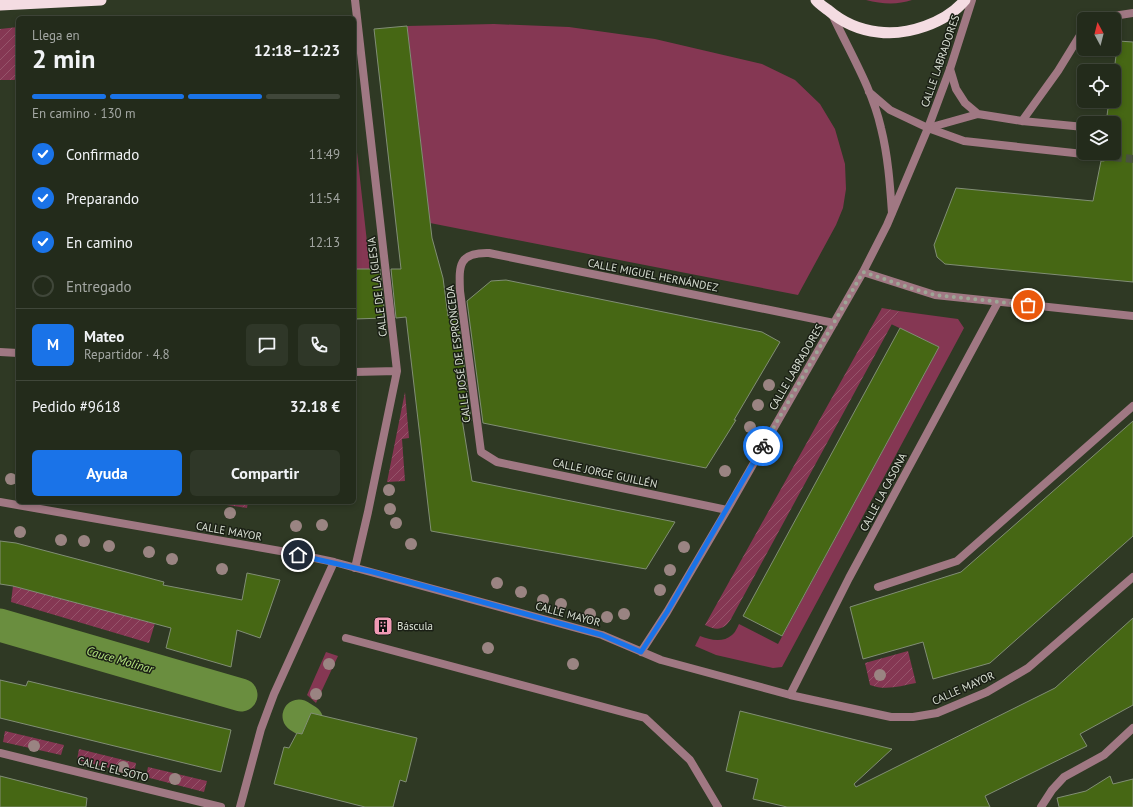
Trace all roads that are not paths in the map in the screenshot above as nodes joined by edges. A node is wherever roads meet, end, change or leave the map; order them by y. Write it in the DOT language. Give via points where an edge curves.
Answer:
graph roads {
  1 [pos="101,0"];
  2 [pos="355,0"];
  3 [pos="816,0"];
  4 [pos="964,0"];
  5 [pos="972,0"];
  6 [pos="0,5"];
  7 [pos="831,13"];
  8 [pos="1133,13"];
  9 [pos="1121,15"];
  10 [pos="1077,40"];
  11 [pos="950,69"];
  12 [pos="869,92"];
  13 [pos="978,114"];
  14 [pos="1022,121"];
  15 [pos="1077,126"];
  16 [pos="928,128"];
  17 [pos="1077,153"];
  18 [pos="892,215"];
  19 [pos="468,256"];
  20 [pos="863,272"];
  21 [pos="998,302"];
  22 [pos="1133,316"];
  23 [pos="834,323"];
  24 [pos="0,352"];
  25 [pos="16,353"];
  26 [pos="397,371"];
  27 [pos="356,372"];
  28 [pos="1133,406"];
  29 [pos="481,452"];
  30 [pos="0,502"];
  31 [pos="727,510"];
  32 [pos="334,562"];
  33 [pos="355,568"];
  34 [pos="1133,577"];
  35 [pos="878,587"];
  36 [pos="346,638"];
  37 [pos="641,652"];
  38 [pos="790,695"];
  39 [pos="1133,728"];
  40 [pos="0,753"];
  41 [pos="221,807"];
  42 [pos="240,807"];
  43 [pos="718,807"];
  44 [pos="1040,807"];
  1 -- 6 [label="highway"];
  2 -- 26 [label="street, CALLE DE LA IGLESIA"];
  3 -- 7 [label="highway"];
  4 -- 7 [label="highway" via="944,18 923,27 901,32 878,32 856,27"];
  5 -- 11 [label="street, CALLE LABRADORES"];
  7 -- 12 [label="street"];
  8 -- 9 [label="street"];
  10 -- 14 [label="street"];
  11 -- 13 [label="street" via="956,89 965,104"];
  11 -- 16 [label="street, CALLE LABRADORES"];
  12 -- 16 [label="street" via="890,110"];
  12 -- 18 [label="street" via="881,127 888,162"];
  13 -- 14 [label="street"];
  13 -- 16 [label="street"];
  14 -- 15 [label="street"];
  16 -- 17 [label="street" via="964,141"];
  16 -- 18 [label="street, CALLE LABRADORES"];
  18 -- 20 [label="street, CALLE LABRADORES"];
  19 -- 23 [label="street, CALLE MIGUEL HERNÁNDEZ" via="489,253"];
  19 -- 29 [label="street, CALLE JOSÉ DE ESPRONCEDA" via="460,267 460,291"];
  20 -- 21 [label="street" via="935,295"];
  20 -- 23 [label="street, CALLE LABRADORES"];
  21 -- 22 [label="street"];
  21 -- 38 [label="street, CALLE LA CASONA" via="849,578"];
  23 -- 31 [label="street, CALLE LABRADORES"];
  24 -- 25 [label="street"];
  26 -- 27 [label="street"];
  26 -- 33 [label="street, CALLE DE LA IGLESIA"];
  28 -- 35 [label="street" via="957,561"];
  29 -- 31 [label="street, CALLE JORGE GUILLÉN" via="497,462"];
  30 -- 32 [label="street, CALLE MAYOR"];
  31 -- 37 [label="street, CALLE LABRADORES"];
  32 -- 33 [label="street, CALLE MAYOR"];
  32 -- 42 [label="street" via="274,694"];
  33 -- 37 [label="street, CALLE MAYOR" via="602,635"];
  34 -- 38 [label="street, CALLE MAYOR" via="1028,668 987,692 937,713 892,717"];
  36 -- 43 [label="street" via="645,718 690,760"];
  37 -- 38 [label="street, CALLE MAYOR" via="661,660"];
  39 -- 44 [label="street" via="1104,755 1064,777"];
  40 -- 41 [label="street, CALLE EL SOTO"];
}
